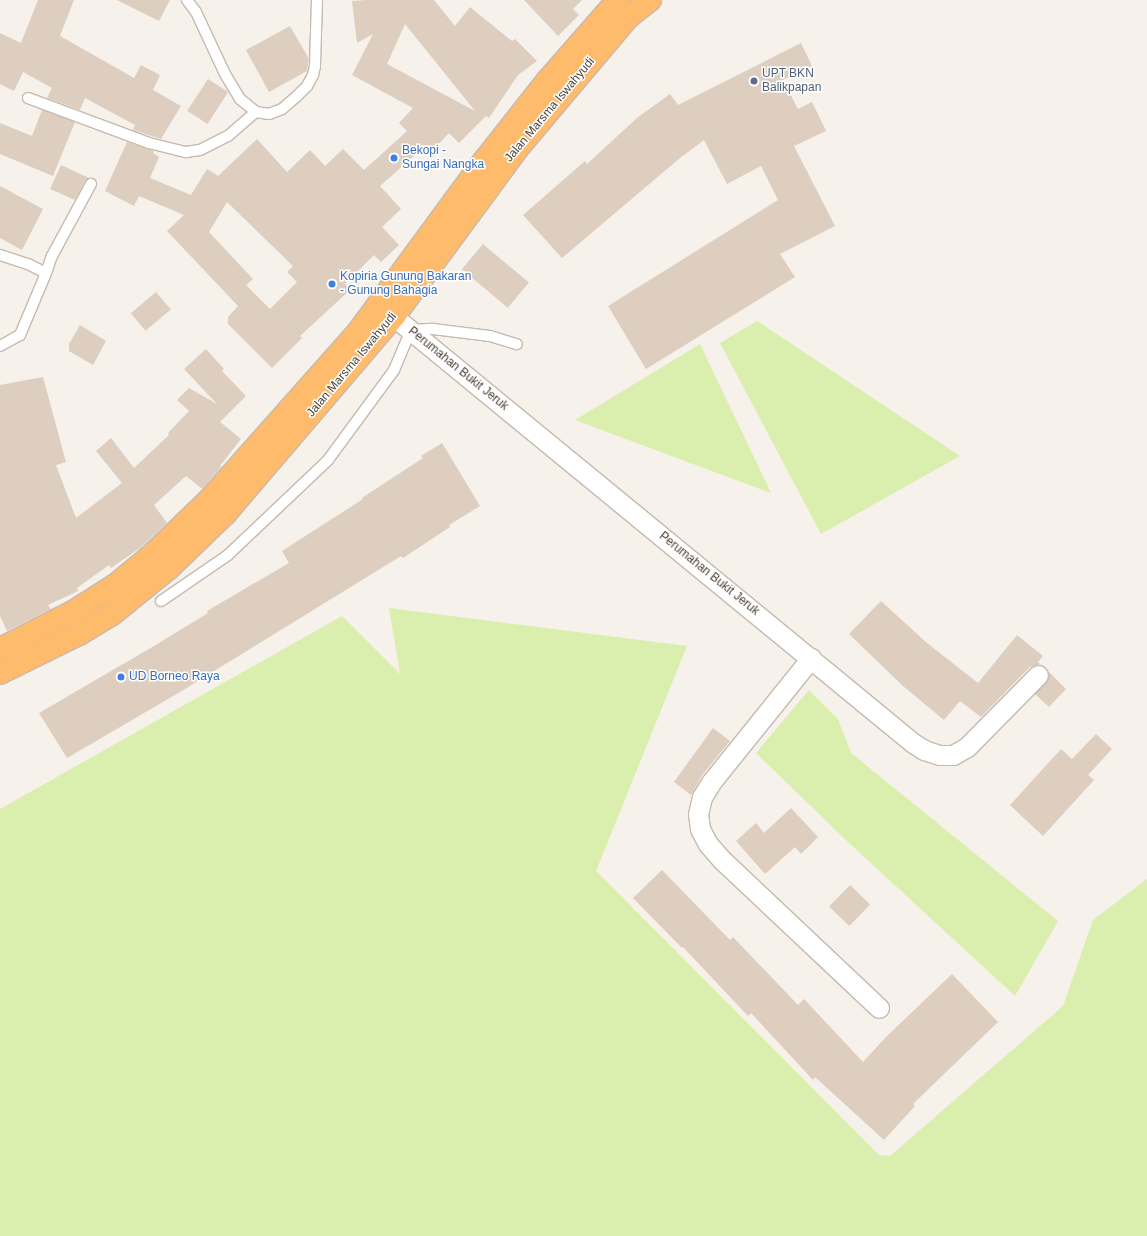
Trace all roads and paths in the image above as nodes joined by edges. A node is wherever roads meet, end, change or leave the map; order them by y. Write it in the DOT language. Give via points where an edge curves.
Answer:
graph roads {
  1 [pos="187,0"];
  2 [pos="317,0"];
  3 [pos="618,0"];
  4 [pos="650,0"];
  5 [pos="28,98"];
  6 [pos="256,112"];
  7 [pos="92,184"];
  8 [pos="0,255"];
  9 [pos="46,273"];
  10 [pos="387,311"];
  11 [pos="411,330"];
  12 [pos="517,344"];
  13 [pos="0,346"];
  14 [pos="161,601"];
  15 [pos="0,649"];
  16 [pos="811,658"];
  17 [pos="0,673"];
  18 [pos="1038,675"];
  19 [pos="879,1008"];
  1 -- 6 [label="lane" via="196,12 240,99"];
  2 -- 6 [label="lane" via="313,75 307,86 282,109 269,114"];
  3 -- 10 [label="highway, Jalan Marsma Iswahyudi" via="548,80 489,155"];
  4 -- 10 [label="highway, Jalan Marsma Iswahyudi" via="628,18 517,149"];
  5 -- 6 [label="lane" via="149,143 186,152 200,150 228,136"];
  7 -- 9 [label="lane" via="52,256"];
  8 -- 9 [label="lane"];
  9 -- 13 [label="lane" via="20,335"];
  10 -- 11 [label="street, Perumahan Bukit Jeruk"];
  10 -- 15 [label="highway, Jalan Marsma Iswahyudi" via="359,331 209,500 153,554 96,598"];
  10 -- 17 [label="highway, Jalan Marsma Iswahyudi" via="224,514 169,568 111,615 79,634"];
  11 -- 12 [label="lane" via="433,329 490,336"];
  11 -- 14 [label="lane" via="394,370 328,460 228,555"];
  11 -- 16 [label="street, Perumahan Bukit Jeruk"];
  16 -- 18 [label="street, Perumahan Bukit Jeruk" via="913,743 939,755 953,755 967,747"];
  16 -- 19 [label="street" via="712,781 701,802 698,814 700,829 708,844 721,859"];
}
